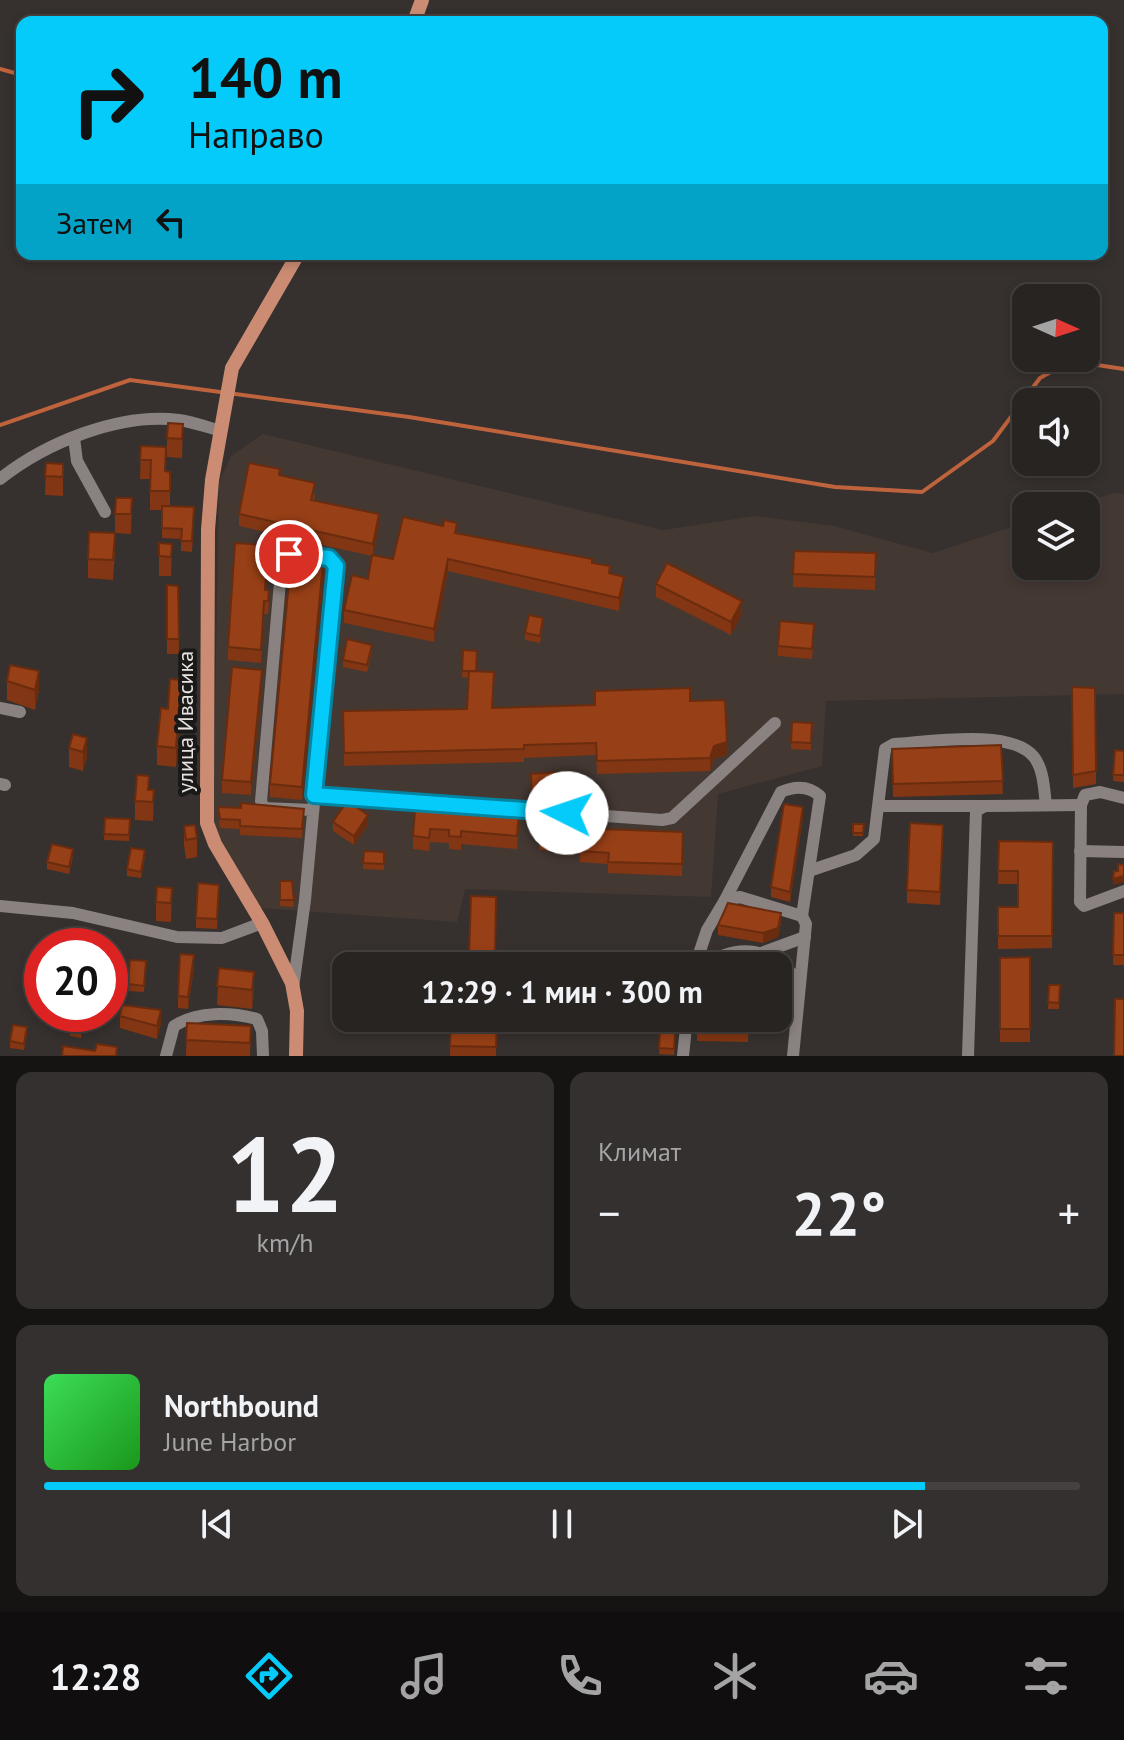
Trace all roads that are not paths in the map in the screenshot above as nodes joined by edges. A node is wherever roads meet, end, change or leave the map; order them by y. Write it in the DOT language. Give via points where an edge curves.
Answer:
graph roads {
  1 [pos="295,260"];
  2 [pos="222,424"];
  3 [pos="74,438"];
  4 [pos="0,479"];
  5 [pos="105,512"];
  6 [pos="0,708"];
  7 [pos="20,712"];
  8 [pos="775,723"];
  9 [pos="314,795"];
  10 [pos="1124,798"];
  11 [pos="1046,805"];
  12 [pos="1081,805"];
  13 [pos="879,806"];
  14 [pos="985,806"];
  15 [pos="312,810"];
  16 [pos="1080,851"];
  17 [pos="1124,852"];
  18 [pos="809,871"];
  19 [pos="1124,891"];
  20 [pos="725,900"];
  21 [pos="0,906"];
  22 [pos="802,916"];
  23 [pos="262,923"];
  24 [pos="805,937"];
  25 [pos="700,952"];
  26 [pos="764,952"];
  27 [pos="792,973"];
  28 [pos="800,982"];
  29 [pos="293,988"];
  30 [pos="686,1032"];
  31 [pos="166,1056"];
  32 [pos="263,1056"];
  33 [pos="296,1056"];
  34 [pos="683,1056"];
  35 [pos="793,1056"];
  36 [pos="968,1056"];
  1 -- 2 [label="main road, улица Ивасика" via="232,368"];
  2 -- 3 [label="lane" via="149,419"];
  2 -- 23 [label="main road, улица Ивасика" via="208,530 207,823"];
  3 -- 4 [label="lane"];
  3 -- 5 [label="lane" via="77,461"];
  6 -- 7 [label="lane"];
  8 -- 9 [label="lane" via="672,818 662,820"];
  9 -- 15 [label="lane"];
  9 -- 15 [label="lane" via="336,566 329,558 289,554 282,559 261,801 264,808"];
  10 -- 12 [label="lane" via="1100,792 1085,795"];
  11 -- 12 [label="lane"];
  11 -- 13 [label="lane" via="1035,759 1021,745 990,740 894,744 885,749"];
  11 -- 14 [label="lane"];
  12 -- 16 [label="lane"];
  13 -- 14 [label="lane"];
  13 -- 18 [label="lane" via="874,839 865,850"];
  14 -- 36 [label="lane" via="976,811"];
  15 -- 29 [label="lane"];
  16 -- 17 [label="lane"];
  16 -- 19 [label="lane" via="1084,906"];
  18 -- 20 [label="lane" via="820,796 813,789 792,787 781,792"];
  18 -- 22 [label="lane"];
  20 -- 22 [label="lane" via="740,897"];
  20 -- 25 [label="lane"];
  21 -- 23 [label="lane" via="73,913 187,937 222,938"];
  22 -- 24 [label="lane"];
  23 -- 29 [label="main road, улица Ивасика"];
  24 -- 26 [label="lane"];
  24 -- 28 [label="lane"];
  27 -- 28 [label="lane"];
  28 -- 35 [label="lane"];
  29 -- 33 [label="main road, улица Ивасика"];
  30 -- 34 [label="lane"];
  31 -- 32 [label="lane" via="174,1026 190,1016 242,1015 257,1019"];
}
